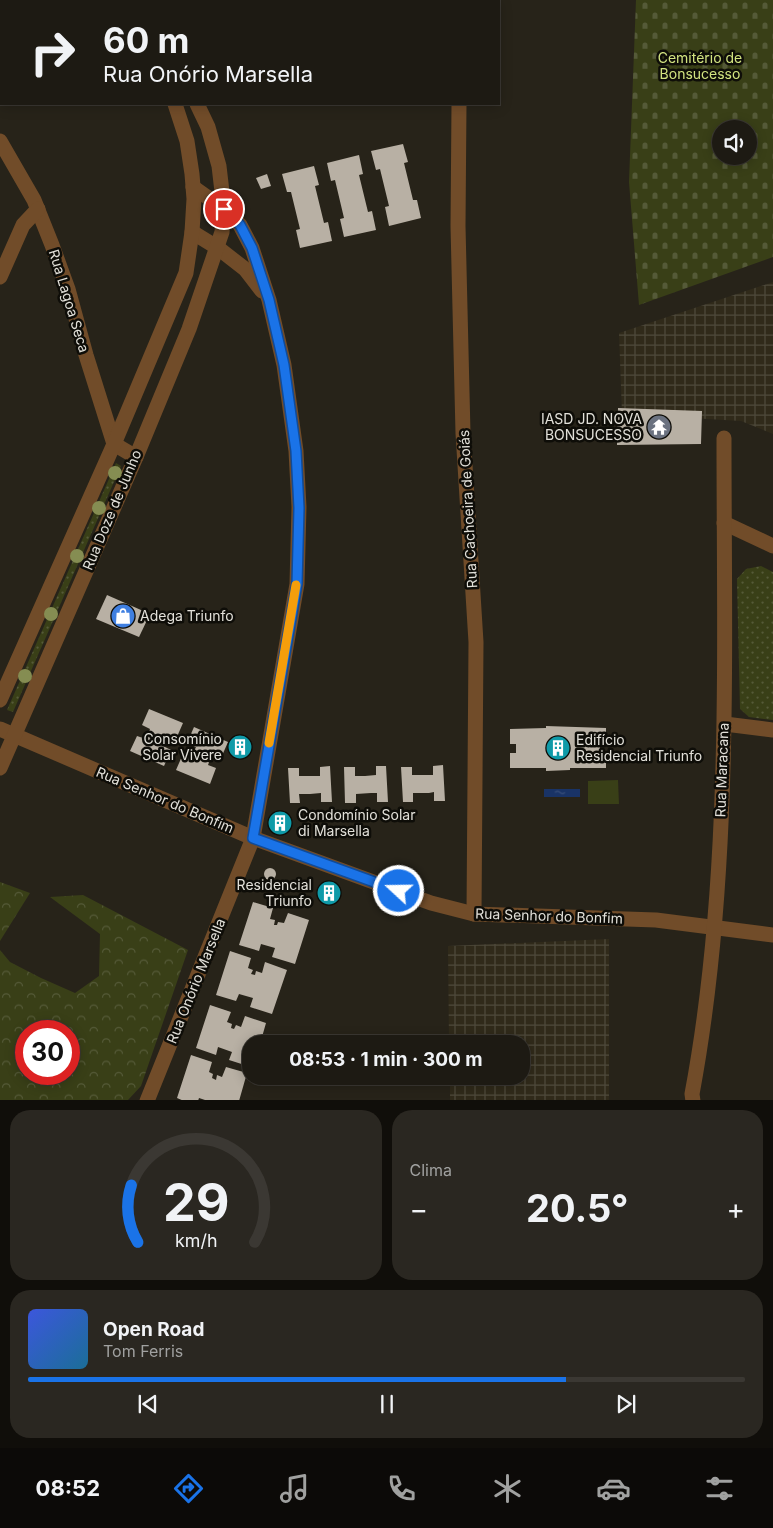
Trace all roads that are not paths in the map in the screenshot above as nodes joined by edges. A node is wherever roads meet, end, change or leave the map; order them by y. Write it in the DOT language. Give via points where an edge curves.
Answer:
graph roads {
  1 [pos="176,105"];
  2 [pos="197,105"];
  3 [pos="459,105"];
  4 [pos="0,141"];
  5 [pos="193,187"];
  6 [pos="224,209"];
  7 [pos="38,210"];
  8 [pos="192,232"];
  9 [pos="218,248"];
  10 [pos="0,276"];
  11 [pos="269,300"];
  12 [pos="724,438"];
  13 [pos="114,444"];
  14 [pos="136,457"];
  15 [pos="724,523"];
  16 [pos="773,546"];
  17 [pos="0,700"];
  18 [pos="725,724"];
  19 [pos="0,729"];
  20 [pos="773,730"];
  21 [pos="15,735"];
  22 [pos="0,768"];
  23 [pos="253,838"];
  24 [pos="474,914"];
  25 [pos="713,928"];
  26 [pos="773,935"];
  27 [pos="146,1100"];
  28 [pos="693,1100"];
  1 -- 5 [label="street, Rua Doze de Junho" via="187,141"];
  2 -- 6 [label="street, Rua Doze de Junho" via="208,127 219,166"];
  3 -- 24 [label="street, Rua Cachoeira de Goiás" via="463,433 476,642"];
  4 -- 7 [label="street, Rua Lagoa Seca"];
  5 -- 6 [label="street, Rua Onório Marsella"];
  5 -- 8 [label="street, Rua Doze de Junho"];
  6 -- 9 [label="street, Rua Doze de Junho"];
  6 -- 11 [label="street, Rua Onório Marsella" via="240,225 252,248"];
  7 -- 10 [label="street" via="23,225"];
  7 -- 13 [label="street, Rua Lagoa Seca" via="68,290"];
  8 -- 9 [label="street"];
  8 -- 13 [label="street, Rua Doze de Junho" via="186,273"];
  9 -- 11 [label="street" via="245,269"];
  9 -- 14 [label="street, Rua Doze de Junho"];
  11 -- 23 [label="street, Rua Onório Marsella" via="284,365 296,451 298,555 297,584"];
  12 -- 15 [label="street, Rua Maracana"];
  13 -- 14 [label="street"];
  13 -- 17 [label="street, Rua Doze de Junho"];
  14 -- 21 [label="street, Rua Doze de Junho"];
  15 -- 16 [label="street"];
  15 -- 18 [label="street, Rua Maracana"];
  18 -- 20 [label="street"];
  18 -- 25 [label="street, Rua Maracana"];
  19 -- 21 [label="street, Rua Senhor do Bonfim"];
  21 -- 22 [label="street, Rua Doze de Junho"];
  21 -- 23 [label="street, Rua Senhor do Bonfim"];
  23 -- 24 [label="street, Rua Senhor do Bonfim" via="431,903"];
  23 -- 27 [label="street, Rua Onório Marsella"];
  24 -- 25 [label="street, Rua Senhor do Bonfim" via="656,920"];
  25 -- 26 [label="street, Rua Senhor do Bonfim"];
  25 -- 28 [label="street, Rua Maracana"];
}
